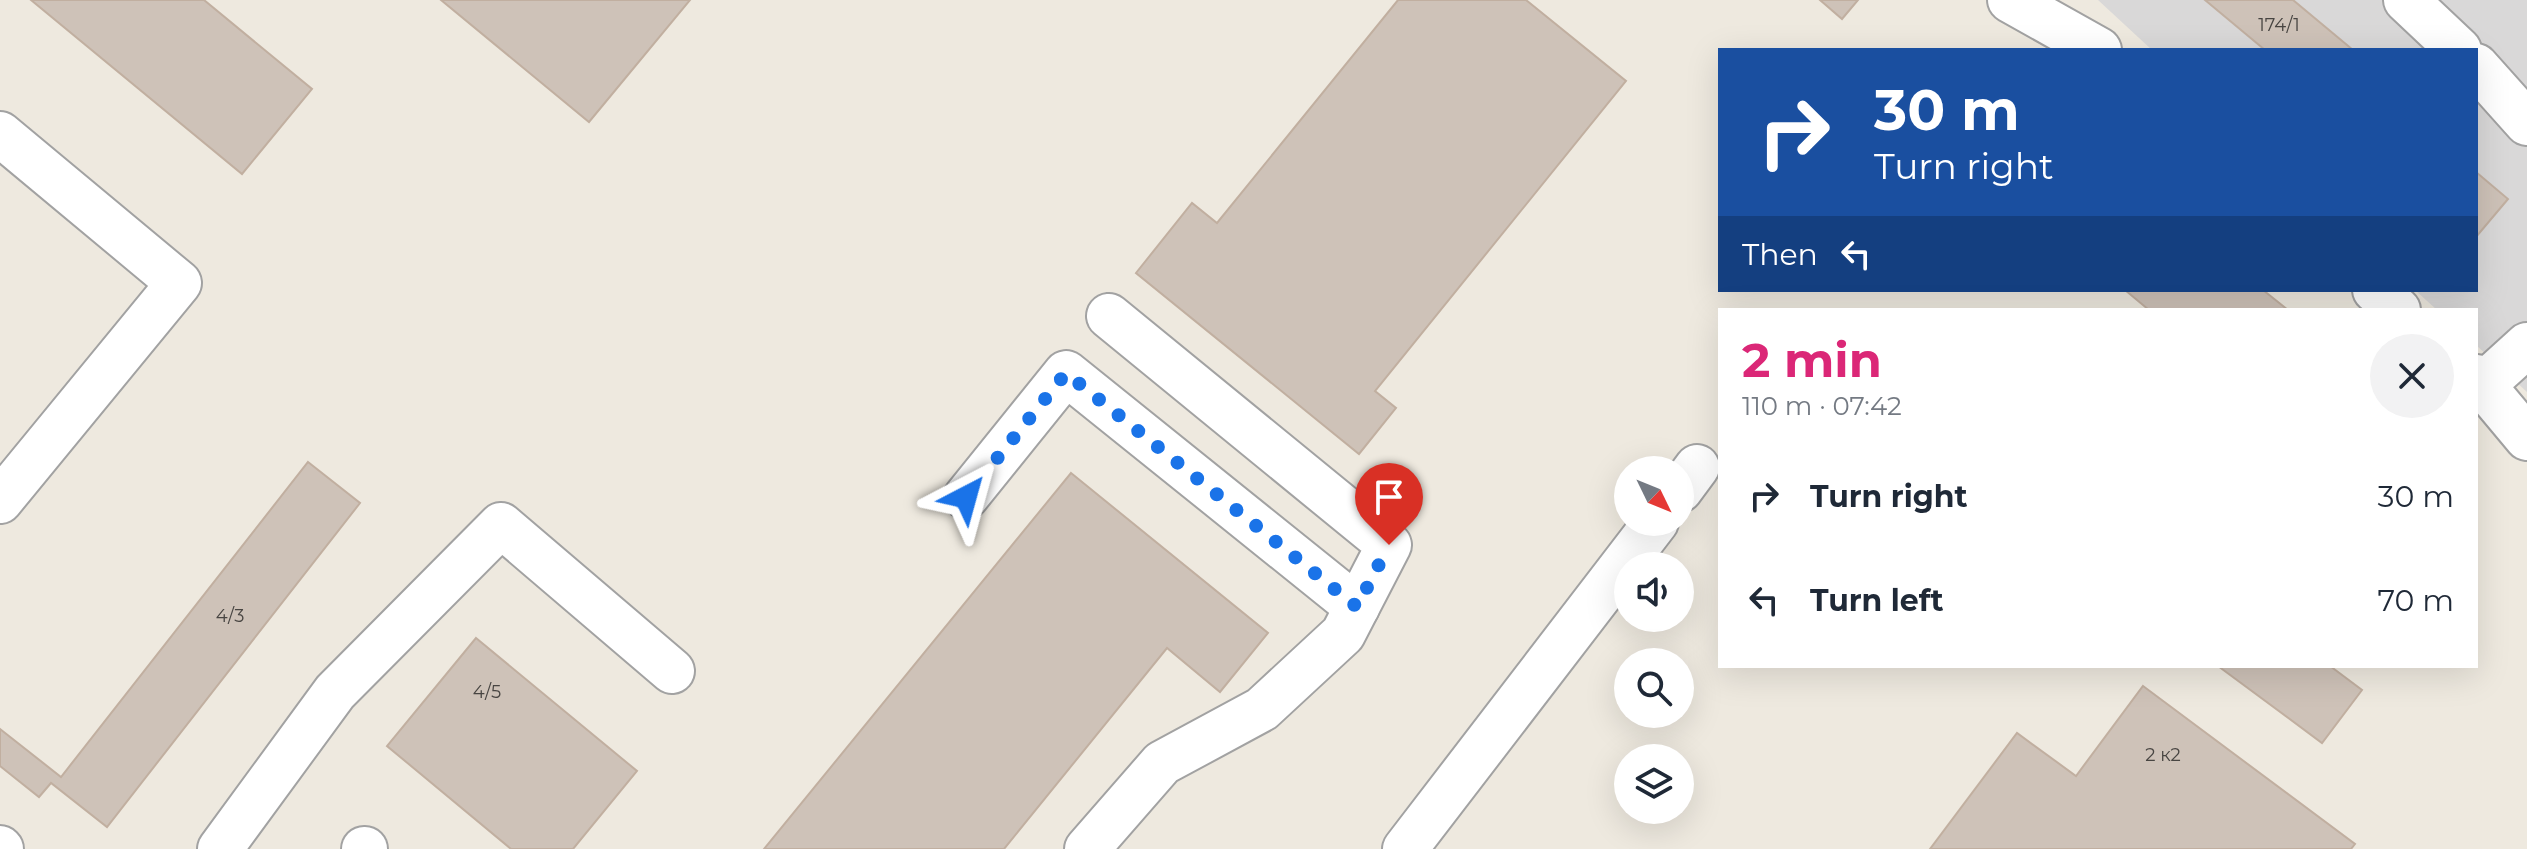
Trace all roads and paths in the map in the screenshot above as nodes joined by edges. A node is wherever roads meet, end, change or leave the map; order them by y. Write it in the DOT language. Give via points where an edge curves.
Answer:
graph roads {
  1 [pos="2010,0"];
  2 [pos="2056,0"];
  3 [pos="2406,0"];
  4 [pos="2096,48"];
  5 [pos="2097,48"];
  6 [pos="2457,48"];
  7 [pos="2478,68"];
  8 [pos="2527,123"];
  9 [pos="0,134"];
  10 [pos="2377,292"];
  11 [pos="2396,308"];
  12 [pos="1109,316"];
  13 [pos="2527,345"];
  14 [pos="2480,381"];
  15 [pos="2527,438"];
  16 [pos="966,497"];
  17 [pos="0,501"];
  18 [pos="1645,536"];
  19 [pos="1357,607"];
  20 [pos="672,671"];
  21 [pos="220,849"];
  22 [pos="1087,849"];
  23 [pos="1405,849"];
  1 -- 4 [label="lane"];
  2 -- 5 [label="lane"];
  3 -- 6 [label="lane"];
  7 -- 8 [label="lane"];
  9 -- 17 [label="lane" via="179,283"];
  10 -- 11 [label="lane"];
  12 -- 19 [label="lane" via="1389,545"];
  13 -- 14 [label="lane"];
  14 -- 15 [label="lane"];
  16 -- 19 [label="lane" via="1066,373"];
  18 -- 23 [label="lane"];
  19 -- 22 [label="lane" via="1343,634 1262,709 1162,763"];
  20 -- 21 [label="lane" via="501,525 335,692"];
}
